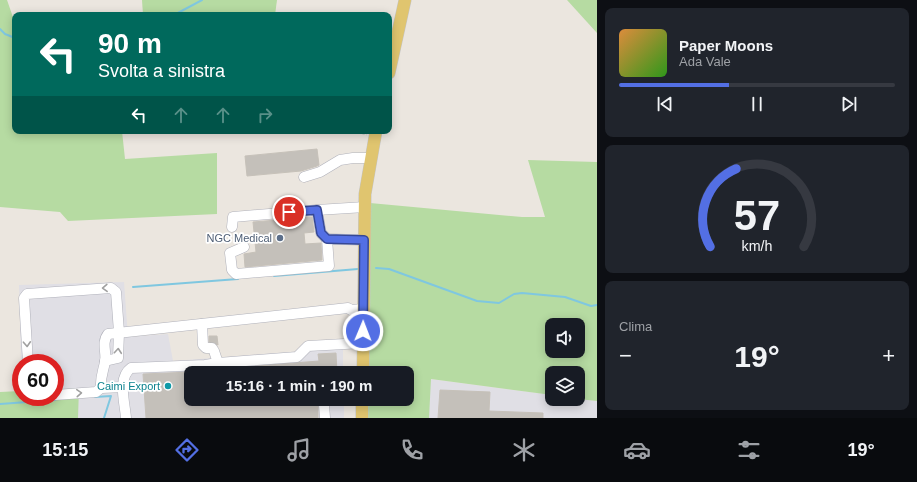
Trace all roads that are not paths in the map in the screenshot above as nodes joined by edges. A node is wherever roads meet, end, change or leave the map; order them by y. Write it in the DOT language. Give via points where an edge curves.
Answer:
graph roads {
  1 [pos="405,0"];
  2 [pos="392,59"];
  3 [pos="376,134"];
  4 [pos="371,158"];
  5 [pos="304,177"];
  6 [pos="364,207"];
  7 [pos="317,210"];
  8 [pos="232,227"];
  9 [pos="327,239"];
  10 [pos="364,240"];
  11 [pos="244,247"];
  12 [pos="363,309"];
  13 [pos="202,324"];
  14 [pos="119,332"];
  15 [pos="363,343"];
  16 [pos="27,354"];
  17 [pos="105,361"];
  18 [pos="218,363"];
  19 [pos="363,366"];
  20 [pos="124,387"];
  21 [pos="101,388"];
  22 [pos="64,394"];
  23 [pos="324,406"];
  24 [pos="362,406"];
  25 [pos="126,418"];
  26 [pos="325,418"];
  27 [pos="362,418"];
  1 -- 2 [label="main road"];
  3 -- 4 [label="main road"];
  4 -- 5 [label="lane" via="340,160 320,172"];
  4 -- 6 [label="main road"];
  6 -- 7 [label="lane"];
  6 -- 10 [label="main road"];
  7 -- 8 [label="lane" via="233,217"];
  7 -- 9 [label="lane" via="321,233"];
  9 -- 10 [label="lane"];
  9 -- 11 [label="lane" via="329,266 236,274 232,270 230,253"];
  10 -- 12 [label="main road"];
  12 -- 13 [label="lane" via="348,308"];
  12 -- 15 [label="main road"];
  13 -- 14 [label="lane"];
  13 -- 18 [label="lane" via="203,345 214,350"];
  14 -- 16 [label="lane, one-way" via="116,292 111,288 27,294 24,298"];
  14 -- 17 [label="lane" via="108,334 105,338"];
  17 -- 14 [label="lane, one-way" via="118,358"];
  15 -- 18 [label="lane" via="308,346 297,357"];
  15 -- 19 [label="main road"];
  17 -- 21 [label="lane" via="100,378"];
  18 -- 20 [label="lane" via="131,368 123,378"];
  20 -- 21 [label="lane"];
  20 -- 25 [label="lane"];
  22 -- 21 [label="lane, one-way" via="96,392"];
  23 -- 26 [label="lane"];
  24 -- 27 [label="main road"];
}
